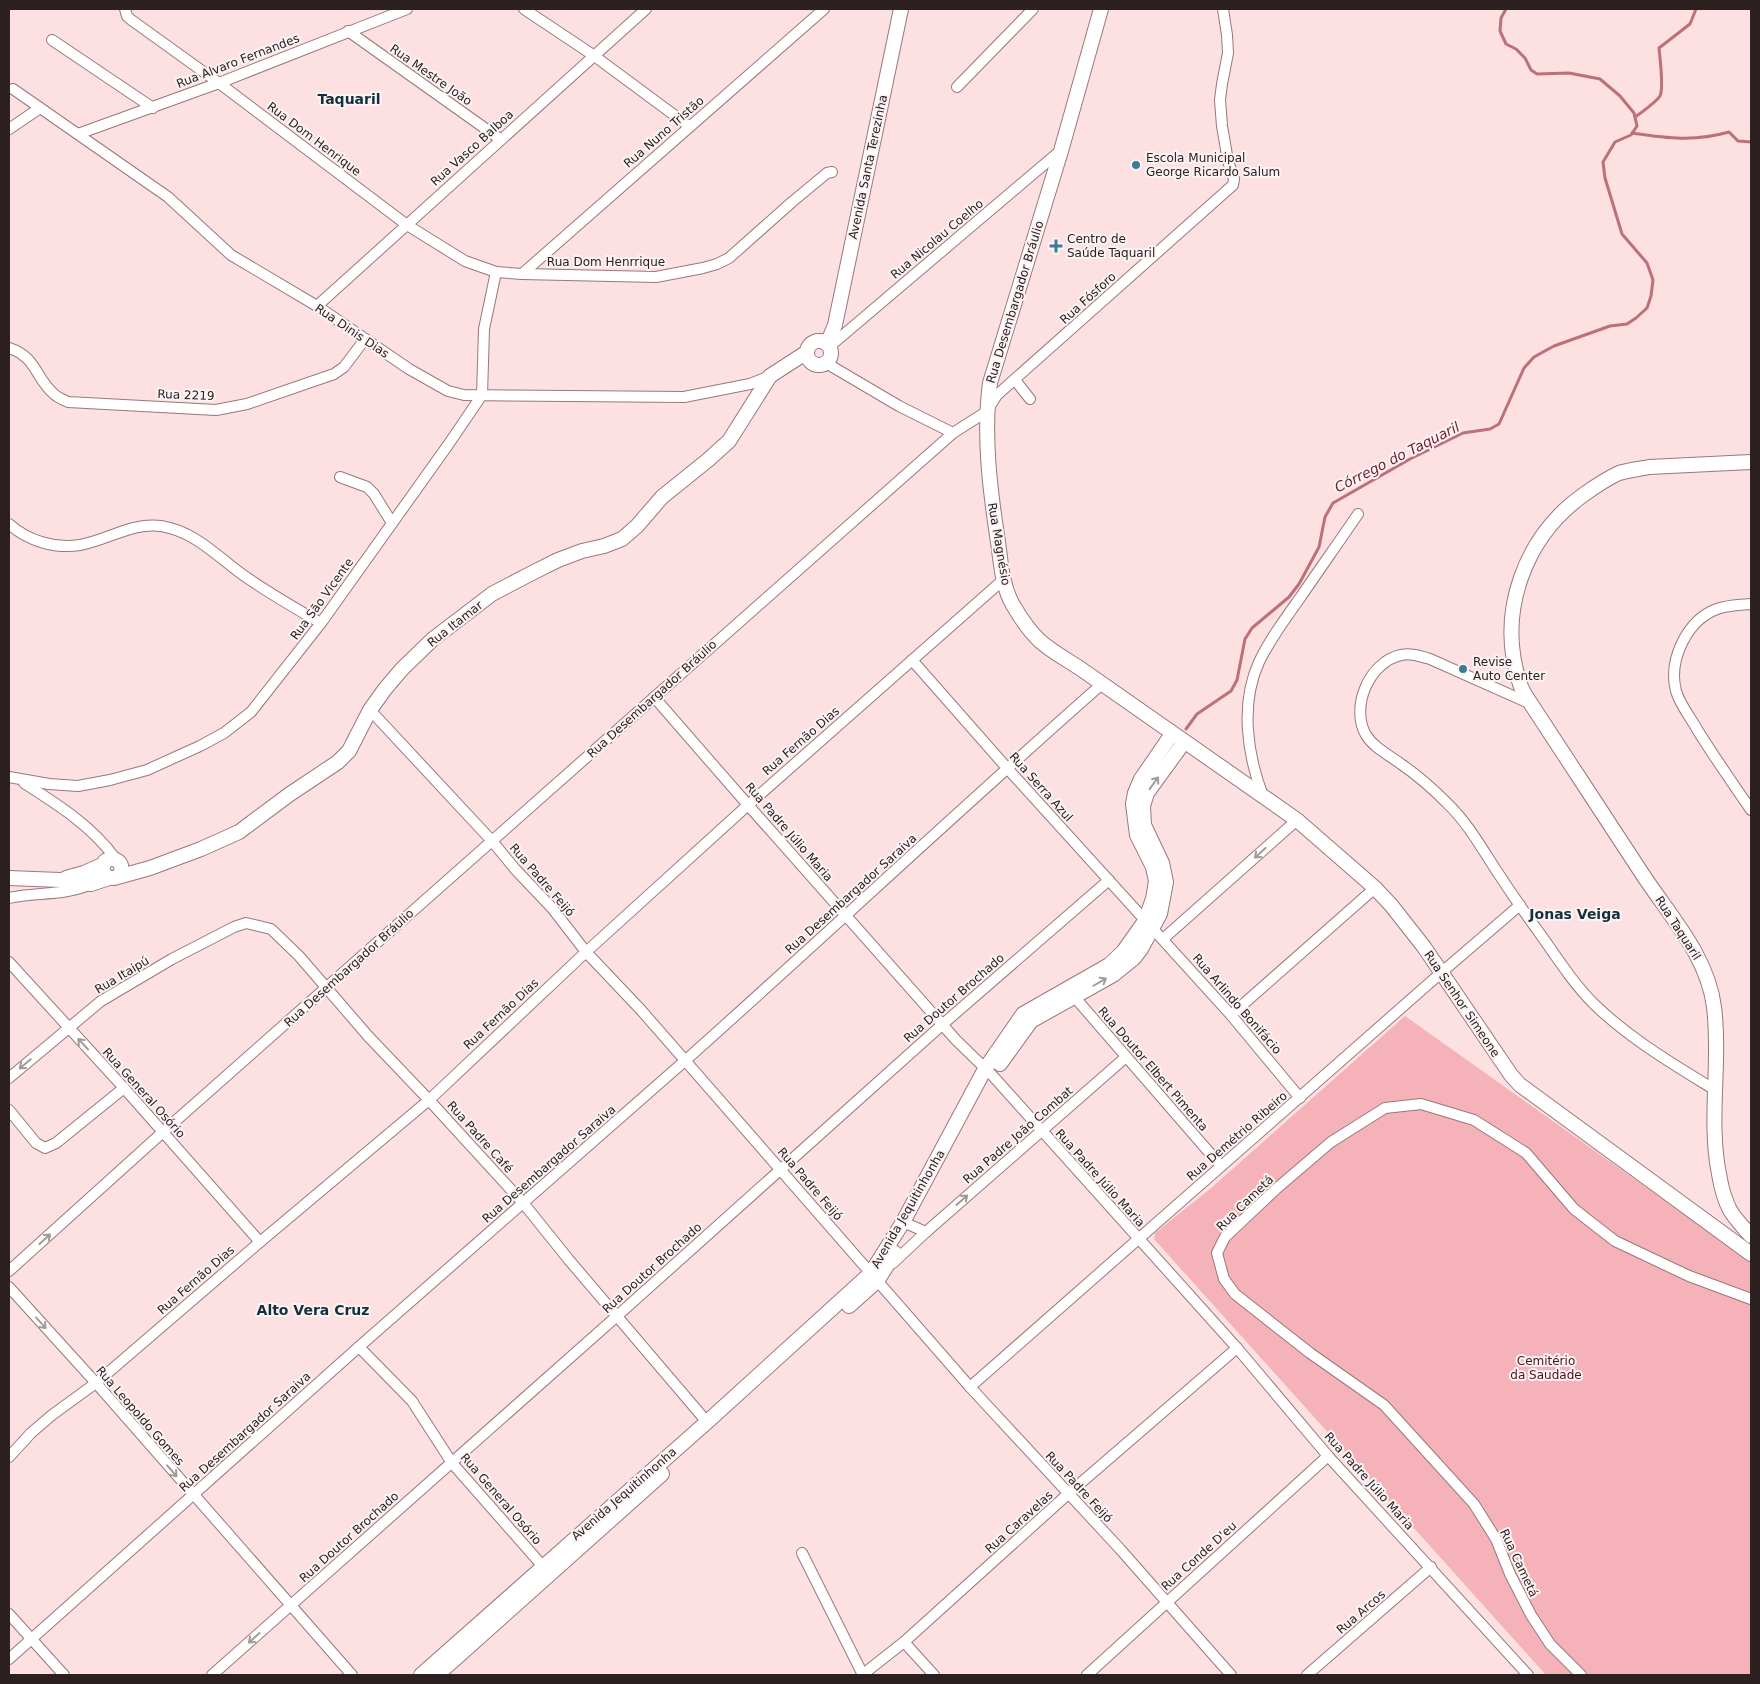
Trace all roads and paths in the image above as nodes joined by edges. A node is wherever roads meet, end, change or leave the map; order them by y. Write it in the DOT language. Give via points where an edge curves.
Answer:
graph roads {
  1 [pos="407,9"];
  2 [pos="524,9"];
  3 [pos="646,9"];
  4 [pos="824,9"];
  5 [pos="901,9"];
  6 [pos="1033,9"];
  7 [pos="1101,9"];
  8 [pos="1223,9"];
  9 [pos="125,10"];
  10 [pos="348,31"];
  11 [pos="52,40"];
  12 [pos="593,55"];
  13 [pos="219,83"];
  14 [pos="957,87"];
  15 [pos="13,89"];
  16 [pos="40,108"];
  17 [pos="153,108"];
  18 [pos="689,126"];
  19 [pos="9,129"];
  20 [pos="78,134"];
  21 [pos="500,139"];
  22 [pos="1061,151"];
  23 [pos="832,172"];
  24 [pos="407,225"];
  25 [pos="496,272"];
  26 [pos="522,274"];
  27 [pos="316,306"];
  28 [pos="365,340"];
  29 [pos="825,344"];
  30 [pos="9,348"];
  31 [pos="808,356"];
  32 [pos="826,363"];
  33 [pos="1015,380"];
  34 [pos="767,381"];
  35 [pos="482,396"];
  36 [pos="1030,398"];
  37 [pos="986,412"];
  38 [pos="953,433"];
  39 [pos="1751,462"];
  40 [pos="340,477"];
  41 [pos="1358,514"];
  42 [pos="392,523"];
  43 [pos="9,524"];
  44 [pos="1003,580"];
  45 [pos="1751,604"];
  46 [pos="320,623"];
  47 [pos="912,660"];
  48 [pos="1102,684"];
  49 [pos="654,697"];
  50 [pos="1531,704"];
  51 [pos="370,710"];
  52 [pos="1178,738"];
  53 [pos="1006,768"];
  54 [pos="9,777"];
  55 [pos="20,780"];
  56 [pos="1263,796"];
  57 [pos="748,805"];
  58 [pos="1751,810"];
  59 [pos="1296,820"];
  60 [pos="492,841"];
  61 [pos="111,866"];
  62 [pos="9,878"];
  63 [pos="60,880"];
  64 [pos="1109,880"];
  65 [pos="91,884"];
  66 [pos="1375,888"];
  67 [pos="54,893"];
  68 [pos="9,898"];
  69 [pos="1520,905"];
  70 [pos="846,916"];
  71 [pos="1149,925"];
  72 [pos="264,926"];
  73 [pos="1163,940"];
  74 [pos="586,952"];
  75 [pos="9,962"];
  76 [pos="1442,972"];
  77 [pos="326,988"];
  78 [pos="1071,993"];
  79 [pos="1231,1015"];
  80 [pos="943,1024"];
  81 [pos="68,1028"];
  82 [pos="1126,1057"];
  83 [pos="685,1061"];
  84 [pos="989,1072"];
  85 [pos="9,1078"];
  86 [pos="124,1088"];
  87 [pos="1715,1090"];
  88 [pos="1300,1098"];
  89 [pos="429,1100"];
  90 [pos="9,1110"];
  91 [pos="1041,1131"];
  92 [pos="163,1132"];
  93 [pos="1221,1166"];
  94 [pos="781,1170"];
  95 [pos="524,1204"];
  96 [pos="907,1224"];
  97 [pos="926,1232"];
  98 [pos="1751,1236"];
  99 [pos="1138,1238"];
  100 [pos="260,1242"];
  101 [pos="1751,1254"];
  102 [pos="9,1271"];
  103 [pos="877,1276"];
  104 [pos="9,1287"];
  105 [pos="1751,1299"];
  106 [pos="617,1316"];
  107 [pos="359,1347"];
  108 [pos="1237,1348"];
  109 [pos="96,1383"];
  110 [pos="970,1387"];
  111 [pos="708,1422"];
  112 [pos="1328,1456"];
  113 [pos="9,1457"];
  114 [pos="452,1462"];
  115 [pos="1068,1494"];
  116 [pos="193,1496"];
  117 [pos="601,1522"];
  118 [pos="802,1553"];
  119 [pos="1431,1567"];
  120 [pos="546,1570"];
  121 [pos="1167,1603"];
  122 [pos="290,1606"];
  123 [pos="9,1614"];
  124 [pos="31,1639"];
  125 [pos="904,1642"];
  126 [pos="9,1658"];
  127 [pos="1524,1674"];
  128 [pos="64,1675"];
  129 [pos="212,1675"];
  130 [pos="352,1675"];
  131 [pos="420,1675"];
  132 [pos="437,1675"];
  133 [pos="862,1675"];
  134 [pos="934,1675"];
  135 [pos="1087,1675"];
  136 [pos="1231,1675"];
  137 [pos="1307,1675"];
  138 [pos="1581,1675"];
  1 -- 10 [label="street, Rua Alvaro Fernandes"];
  2 -- 12 [label="street"];
  3 -- 12 [label="street, Rua Vasco Balboa"];
  4 -- 18 [label="street, Rua Nuno Tristão"];
  5 -- 29 [label="street, Avenida Santa Terezinha" via="835,325"];
  6 -- 14 [label="street"];
  7 -- 22 [label="street, Rua Desembargador Bráulio"];
  8 -- 33 [label="street, Rua Fósforo" via="1228,52 1220,100 1233,185"];
  9 -- 13 [label="street, Rua Dom Henrique" via="130,19"];
  10 -- 13 [label="street, Rua Alvaro Fernandes"];
  10 -- 21 [label="street, Rua Mestre João"];
  11 -- 17 [label="street"];
  12 -- 18 [label="street"];
  12 -- 21 [label="street, Rua Vasco Balboa"];
  13 -- 17 [label="street, Rua Alvaro Fernandes"];
  13 -- 24 [label="street, Rua Dom Henrique"];
  15 -- 16 [label="street, Rua Dinis Dias"];
  16 -- 19 [label="street"];
  16 -- 20 [label="street, Rua Dinis Dias"];
  17 -- 20 [label="street, Rua Alvaro Fernandes"];
  18 -- 26 [label="street, Rua Nuno Tristão"];
  20 -- 27 [label="street, Rua Dinis Dias" via="168,197 231,255"];
  21 -- 24 [label="street, Rua Vasco Balboa"];
  22 -- 29 [label="street, Rua Nicolau Coelho"];
  22 -- 37 [label="street, Rua Desembargador Bráulio" via="993,372"];
  23 -- 26 [label="street, Rua Dom Henrrique" via="792,202 729,258 717,264 656,277"];
  24 -- 25 [label="street, Rua Dom Henrique" via="464,261"];
  24 -- 27 [label="street, Rua Vasco Balboa"];
  25 -- 26 [label="street, Rua Dom Henrrique"];
  25 -- 35 [label="street" via="484,329"];
  27 -- 28 [label="street, Rua Dinis Dias"];
  28 -- 30 [label="street, Rua 2219" via="344,367 334,374 247,404 216,410 68,402 50,390 33,363"];
  28 -- 35 [label="street, Rua Dinis Dias" via="448,391 464,396"];
  29 -- 31 [label="street" via="811,344"];
  29 -- 32 [label="street" via="831,355"];
  31 -- 32 [label="street" via="817,365"];
  31 -- 34 [label="street"];
  32 -- 38 [label="street"];
  33 -- 36 [label="street"];
  33 -- 37 [label="street, Rua Fósforo" via="998,395"];
  34 -- 35 [label="street, Rua Dinis Dias" via="684,397"];
  34 -- 51 [label="street, Rua Itamar" via="728,441 662,497 622,539 558,560 492,594 433,639 402,669"];
  35 -- 42 [label="street, Rua São Vicente"];
  37 -- 38 [label="street, Rua Desembargador Bráulio"];
  37 -- 44 [label="street, Rua Magnésio" via="991,498"];
  38 -- 49 [label="street, Rua Desembargador Bráulio"];
  39 -- 50 [label="street, Rua Taquaril" via="1649,467 1619,474 1578,498 1550,525 1520,576 1514,602 1513,648 1520,685"];
  40 -- 42 [label="street" via="367,487"];
  41 -- 56 [label="street" via="1270,642 1253,678 1249,698 1250,749"];
  42 -- 46 [label="street, Rua São Vicente"];
  43 -- 46 [label="street" via="33,540 58,546 81,545 141,525 180,531"];
  44 -- 47 [label="street, Rua Fernão Dias"];
  44 -- 48 [label="street, Rua Magnésio" via="1024,622 1039,640"];
  45 -- 58 [label="street" via="1716,610 1692,628 1675,661 1674,676 1684,707"];
  46 -- 55 [label="street, Rua São Vicente" via="251,712 200,746 147,770 78,786"];
  47 -- 53 [label="street, Rua Serra Azul"];
  47 -- 57 [label="street, Rua Fernão Dias"];
  48 -- 52 [label="street, Rua Magnésio"];
  48 -- 53 [label="street, Rua Desembargador Saraiva"];
  49 -- 57 [label="street, Rua Padre Júlio Maria"];
  49 -- 60 [label="street, Rua Desembargador Bráulio"];
  50 -- 69 [label="street" via="1413,654 1400,655 1381,664 1367,685 1361,702 1365,734 1462,818"];
  50 -- 87 [label="street, Rua Taquaril" via="1705,971 1714,1007 1717,1048"];
  51 -- 60 [label="street, Rua Padre Feijó"];
  51 -- 61 [label="street, Rua Itamar" via="349,751 338,762 239,832 150,868"];
  52 -- 56 [label="street, Rua Senhor Simeone"];
  52 -- 71 [label="street, Avenida Jequitinhonha" via="1143,806 1146,832 1162,863 1166,882 1160,914"];
  53 -- 64 [label="street, Rua Serra Azul"];
  53 -- 70 [label="street, Rua Desembargador Saraiva"];
  54 -- 55 [label="street"];
  55 -- 61 [label="street" via="74,817 97,838"];
  56 -- 59 [label="street, Rua Senhor Simeone"];
  57 -- 70 [label="street, Rua Padre Júlio Maria"];
  57 -- 74 [label="street, Rua Fernão Dias"];
  59 -- 66 [label="street, Rua Senhor Simeone"];
  59 -- 73 [label="street, one-way"];
  60 -- 74 [label="street, Rua Padre Feijó"];
  60 -- 77 [label="street, Rua Desembargador Bráulio"];
  61 -- 63 [label="street, Rua Itamar"];
  61 -- 65 [label="street, Rua Itamar"];
  62 -- 63 [label="street"];
  63 -- 65 [label="street, Rua Itamar"];
  63 -- 67 [label="street" via="64,885"];
  64 -- 71 [label="street, Rua Serra Azul"];
  64 -- 80 [label="street, Rua Doutor Brochado"];
  65 -- 67 [label="street, Rua Itamar" via="73,891"];
  66 -- 76 [label="street, Rua Senhor Simeone"];
  66 -- 79 [label="street"];
  67 -- 68 [label="street, Rua Itamar"];
  69 -- 76 [label="street, Rua Demétrio Ribeiro"];
  69 -- 87 [label="street" via="1572,979 1605,1014 1636,1040"];
  70 -- 80 [label="street, Rua Padre Júlio Maria"];
  70 -- 83 [label="street, Rua Desembargador Saraiva"];
  71 -- 73 [label="street, Rua Arlindo Bonifácio"];
  71 -- 78 [label="street, Avenida Jequitinhonha" via="1134,958 1113,975"];
  72 -- 77 [label="street, Rua Padre Café" via="278,934"];
  72 -- 81 [label="street, Rua Itaipú" via="246,923 234,926 101,1002"];
  73 -- 79 [label="street, Rua Arlindo Bonifácio"];
  74 -- 83 [label="street, Rua Padre Feijó"];
  74 -- 89 [label="street, Rua Fernão Dias"];
  75 -- 81 [label="street, Rua General Osório"];
  76 -- 88 [label="street, Rua Demétrio Ribeiro"];
  76 -- 101 [label="street, Rua Senhor Simeone" via="1520,1085"];
  77 -- 89 [label="street, Rua Padre Café"];
  77 -- 92 [label="street, Rua Desembargador Bráulio"];
  78 -- 82 [label="street, Rua Doutor Elbert Pimenta"];
  78 -- 84 [label="street, Avenida Jequitinhonha" via="1031,1021"];
  79 -- 88 [label="street, Rua Arlindo Bonifácio"];
  80 -- 84 [label="street, Rua Padre Júlio Maria"];
  80 -- 94 [label="street, Rua Doutor Brochado"];
  81 -- 85 [label="street, Rua Itaipú, one-way"];
  86 -- 81 [label="street, Rua General Osório, one-way"];
  82 -- 91 [label="street, Rua Padre João Combat"];
  82 -- 93 [label="street, Rua Doutor Elbert Pimenta"];
  83 -- 94 [label="street, Rua Padre Feijó"];
  83 -- 95 [label="street, Rua Desembargador Saraiva"];
  84 -- 91 [label="street, Rua Padre Júlio Maria"];
  84 -- 96 [label="street, Avenida Jequitinhonha"];
  86 -- 90 [label="street" via="56,1143 45,1148 36,1143"];
  86 -- 92 [label="street, Rua General Osório"];
  87 -- 98 [label="street, Rua Taquaril" via="1716,1158 1722,1189 1730,1210"];
  88 -- 93 [label="street, Rua Demétrio Ribeiro"];
  89 -- 95 [label="street, Rua Padre Café"];
  89 -- 100 [label="street, Rua Fernão Dias"];
  97 -- 91 [label="street, Rua Padre João Combat, one-way"];
  91 -- 99 [label="street, Rua Padre Júlio Maria"];
  92 -- 100 [label="street, Rua General Osório"];
  102 -- 92 [label="street, Rua Desembargador Bráulio, one-way"];
  93 -- 99 [label="street, Rua Demétrio Ribeiro"];
  94 -- 103 [label="street, Rua Padre Feijó"];
  94 -- 106 [label="street, Rua Doutor Brochado"];
  95 -- 106 [label="street, Rua Padre Café"];
  95 -- 107 [label="street, Rua Desembargador Saraiva"];
  96 -- 97 [label="street"];
  96 -- 103 [label="street, Avenida Jequitinhonha"];
  97 -- 103 [label="street, Rua Padre João Combat"];
  99 -- 108 [label="street, Rua Padre Júlio Maria"];
  99 -- 110 [label="street, Rua Demétrio Ribeiro"];
  100 -- 109 [label="street, Rua Fernão Dias"];
  103 -- 110 [label="street, Rua Padre Feijó"];
  103 -- 111 [label="street, Avenida Jequitinhonha"];
  103 -- 117 [label="street, Avenida Jequitinhonha"];
  104 -- 109 [label="street, Rua Leopoldo Gomes, one-way"];
  105 -- 138 [label="street, Rua Cametá" via="1689,1276 1615,1241 1574,1209 1526,1153 1474,1120 1422,1104 1385,1108 1331,1142 1225,1237 1217,1254 1224,1280 1235,1294 1310,1354 1384,1405 1474,1504 1496,1539 1531,1615 1550,1644"];
  106 -- 111 [label="street, Rua Padre Café"];
  106 -- 114 [label="street, Rua Doutor Brochado"];
  107 -- 114 [label="street, Rua General Osório" via="412,1401"];
  107 -- 116 [label="street, Rua Desembargador Saraiva"];
  108 -- 112 [label="street, Rua Padre Júlio Maria"];
  108 -- 115 [label="street, Rua Caravelas"];
  109 -- 113 [label="street, Rua Fernão Dias" via="52,1415"];
  109 -- 116 [label="street, Rua Leopoldo Gomes, one-way"];
  110 -- 115 [label="street, Rua Padre Feijó"];
  111 -- 117 [label="street, Avenida Jequitinhonha"];
  112 -- 119 [label="street, Rua Padre Júlio Maria"];
  112 -- 121 [label="street, Rua Conde D'eu"];
  114 -- 120 [label="street, Rua General Osório"];
  114 -- 122 [label="street, Rua Doutor Brochado"];
  115 -- 121 [label="street, Rua Padre Feijó"];
  115 -- 125 [label="street, Rua Caravelas"];
  116 -- 122 [label="street, Rua Leopoldo Gomes"];
  116 -- 124 [label="street, Rua Desembargador Saraiva"];
  117 -- 120 [label="street, Avenida Jequitinhonha"];
  118 -- 133 [label="street"];
  119 -- 127 [label="street, Rua Padre Júlio Maria"];
  119 -- 137 [label="street, Rua Arcos"];
  120 -- 131 [label="street, Avenida Jequitinhonha"];
  120 -- 132 [label="street, Avenida Jequitinhonha"];
  121 -- 135 [label="street, Rua Conde D'eu"];
  121 -- 136 [label="street, Rua Padre Feijó"];
  122 -- 129 [label="street, Rua Doutor Brochado, one-way"];
  122 -- 130 [label="street, Rua Leopoldo Gomes"];
  123 -- 124 [label="street"];
  124 -- 126 [label="street, Rua Desembargador Saraiva"];
  124 -- 128 [label="street"];
  125 -- 133 [label="street, Rua Caravelas"];
  125 -- 134 [label="street"];
}
